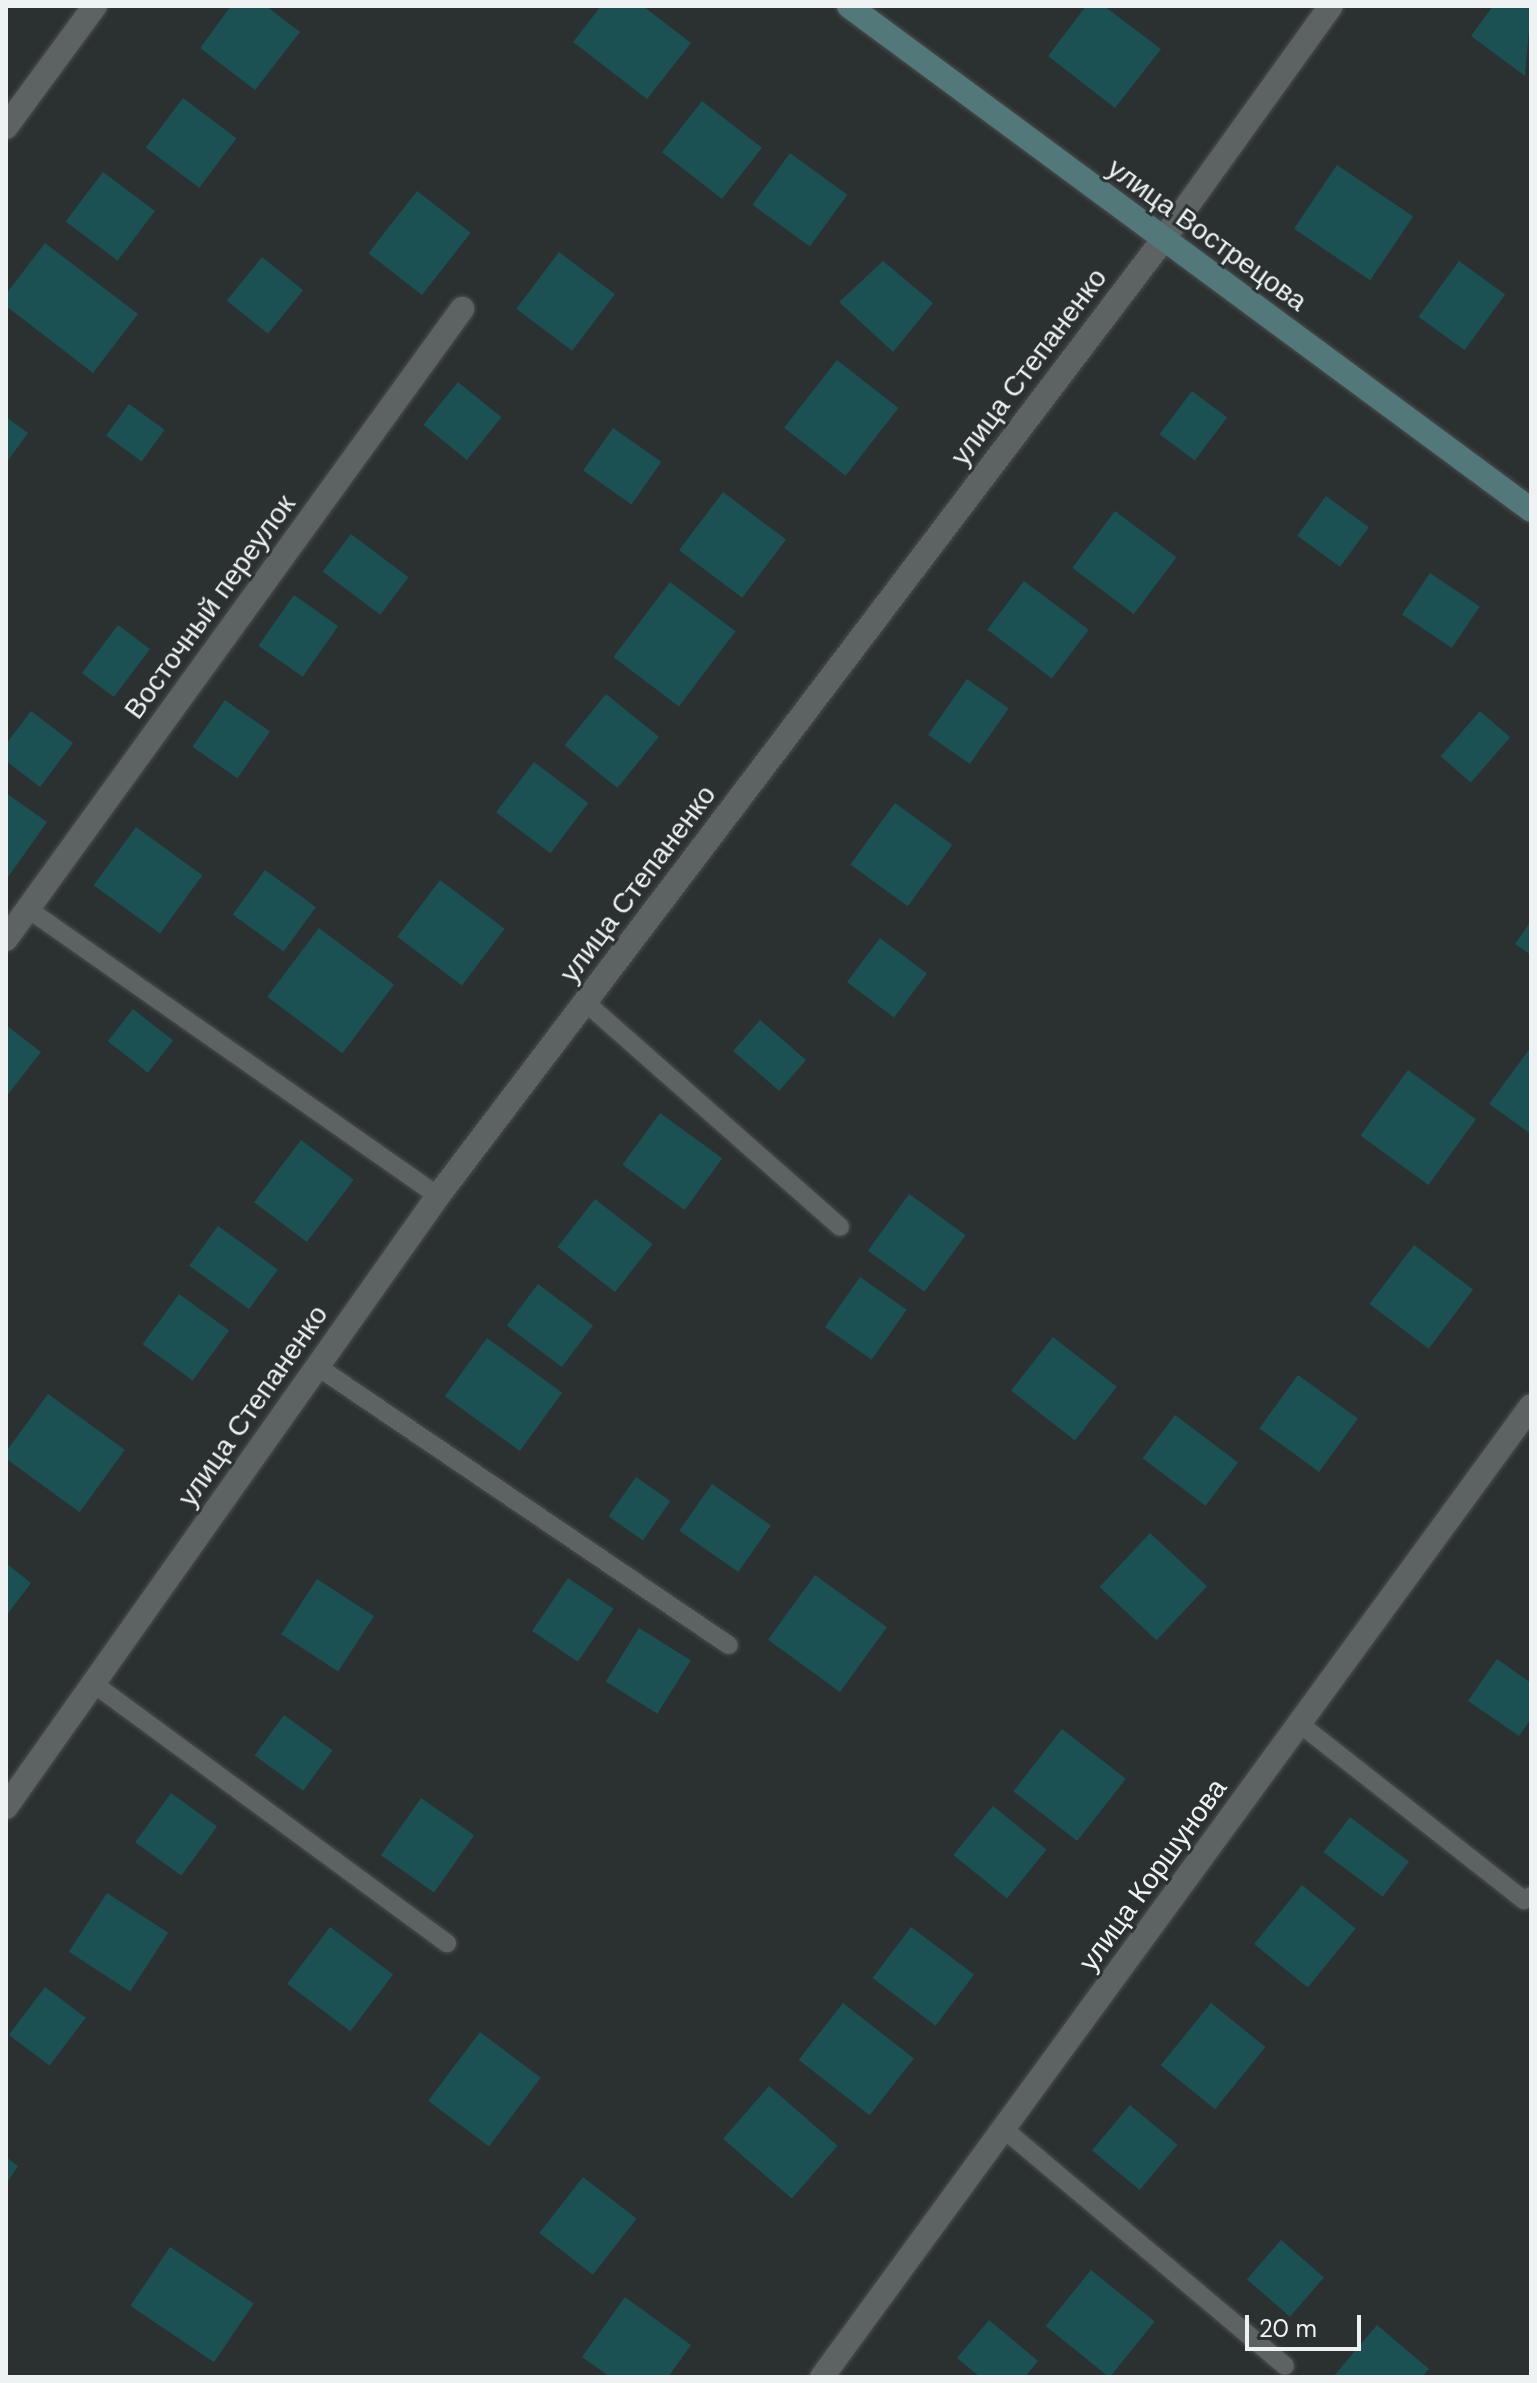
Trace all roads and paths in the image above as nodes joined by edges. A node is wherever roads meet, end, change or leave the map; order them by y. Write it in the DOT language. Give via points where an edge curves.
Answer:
graph roads {
  1 [pos="95,6"];
  2 [pos="849,6"];
  3 [pos="1331,6"];
  4 [pos="6,127"];
  5 [pos="1162,241"];
  6 [pos="462,309"];
  7 [pos="1531,510"];
  8 [pos="28,909"];
  9 [pos="6,939"];
  10 [pos="585,1002"];
  11 [pos="438,1196"];
  12 [pos="840,1227"];
  13 [pos="318,1367"];
  14 [pos="1531,1406"];
  15 [pos="729,1645"];
  16 [pos="94,1684"];
  17 [pos="1300,1724"];
  18 [pos="6,1807"];
  19 [pos="1531,1896"];
  20 [pos="447,1943"];
  21 [pos="1005,2130"];
  22 [pos="1285,2366"];
  23 [pos="822,2377"];
  1 -- 4 [label="street"];
  2 -- 5 [label="street, улица Вострецова"];
  3 -- 5 [label="street, улица Степаненко"];
  5 -- 7 [label="street, улица Вострецова"];
  5 -- 10 [label="street, улица Степаненко"];
  6 -- 8 [label="street, Восточный переулок"];
  8 -- 9 [label="street, Восточный переулок"];
  8 -- 11 [label="lane"];
  10 -- 11 [label="street, улица Степаненко"];
  10 -- 12 [label="lane"];
  11 -- 13 [label="street, улица Степаненко"];
  13 -- 15 [label="lane"];
  13 -- 16 [label="street, улица Степаненко"];
  14 -- 17 [label="street, улица Коршунова"];
  16 -- 18 [label="street, улица Степаненко"];
  16 -- 20 [label="lane"];
  17 -- 19 [label="lane" via="1524,1900"];
  17 -- 21 [label="street, улица Коршунова"];
  21 -- 22 [label="lane"];
  21 -- 23 [label="street, улица Коршунова"];
}
